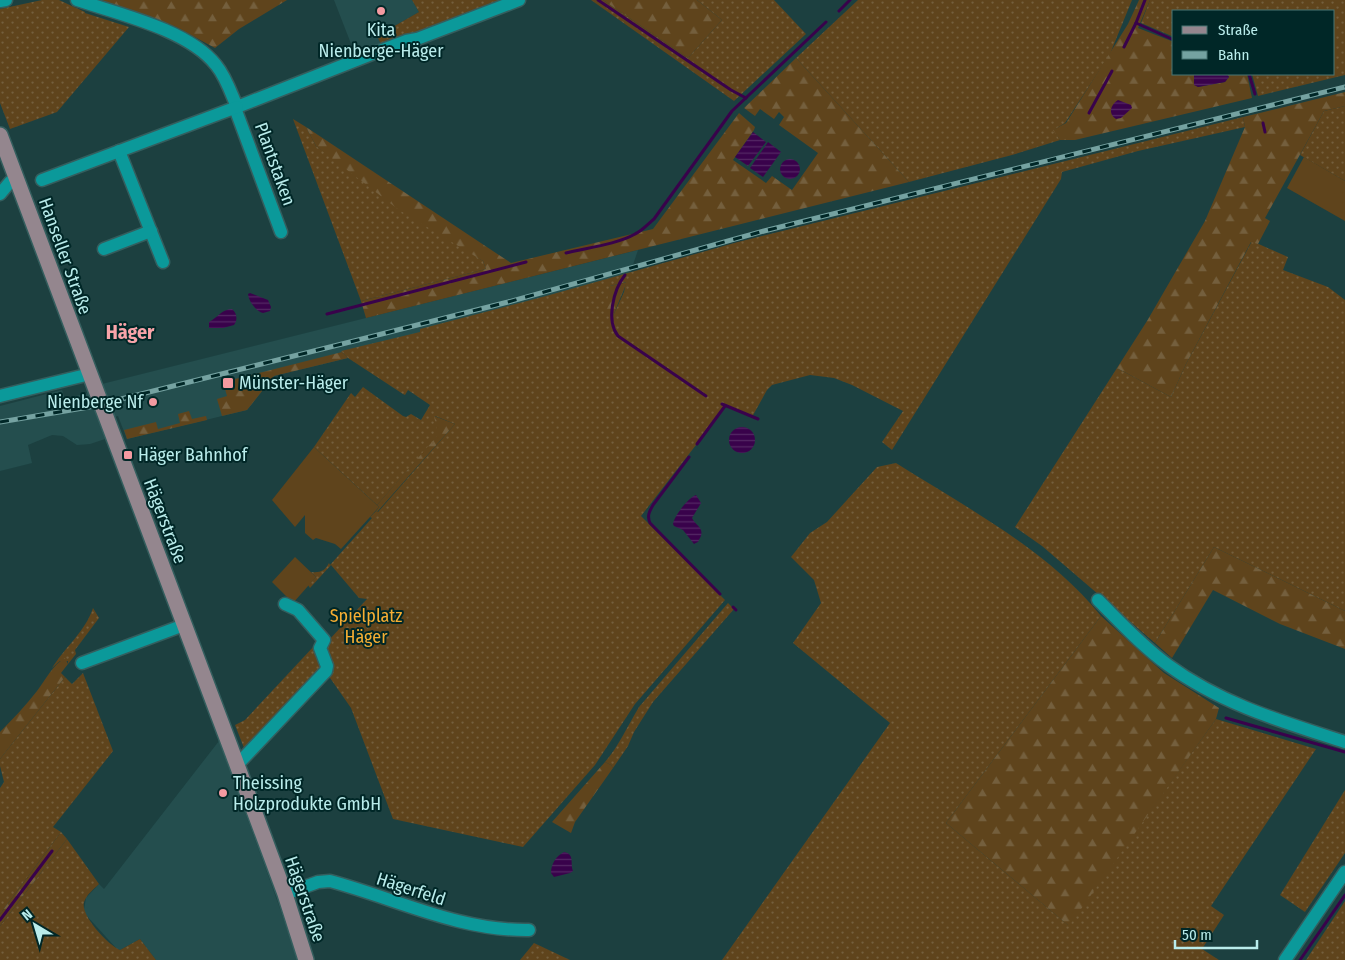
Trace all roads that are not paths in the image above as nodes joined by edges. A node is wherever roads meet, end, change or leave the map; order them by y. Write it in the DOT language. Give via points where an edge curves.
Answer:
graph roads {
  1 [pos="6,0"];
  2 [pos="77,0"];
  3 [pos="519,0"];
  4 [pos="0,1"];
  5 [pos="236,107"];
  6 [pos="0,135"];
  7 [pos="119,151"];
  8 [pos="17,179"];
  9 [pos="42,180"];
  10 [pos="0,194"];
  11 [pos="151,231"];
  12 [pos="281,232"];
  13 [pos="104,249"];
  14 [pos="163,262"];
  15 [pos="90,374"];
  16 [pos="0,396"];
  17 [pos="1098,600"];
  18 [pos="285,604"];
  19 [pos="184,625"];
  20 [pos="82,663"];
  21 [pos="1345,742"];
  22 [pos="237,765"];
  23 [pos="1345,872"];
  24 [pos="285,894"];
  25 [pos="529,930"];
  26 [pos="306,960"];
  27 [pos="1285,960"];
  1 -- 4 [label="street"];
  2 -- 5 [label="street, Plantstaken" via="158,28 192,44 220,71"];
  3 -- 5 [label="street, Plantstaken"];
  5 -- 7 [label="street, Plantstaken"];
  5 -- 12 [label="street, Plantstaken"];
  6 -- 8 [label="main road, Hanseller Straße"];
  7 -- 9 [label="street, Plantstaken"];
  7 -- 11 [label="street"];
  8 -- 10 [label="street"];
  8 -- 15 [label="main road, Hanseller Straße"];
  11 -- 13 [label="street"];
  11 -- 14 [label="street"];
  15 -- 16 [label="street"];
  15 -- 19 [label="main road, Hägerstraße"];
  17 -- 21 [label="street" via="1153,654 1198,684 1249,710"];
  18 -- 22 [label="street" via="298,610 324,640 320,648 326,671"];
  19 -- 20 [label="street"];
  19 -- 22 [label="main road, Hägerstraße"];
  22 -- 24 [label="main road, Hägerstraße"];
  23 -- 27 [label="street"];
  24 -- 25 [label="street, Hägerfeld" via="330,881 461,923"];
  24 -- 26 [label="main road, Hägerstraße"];
}
